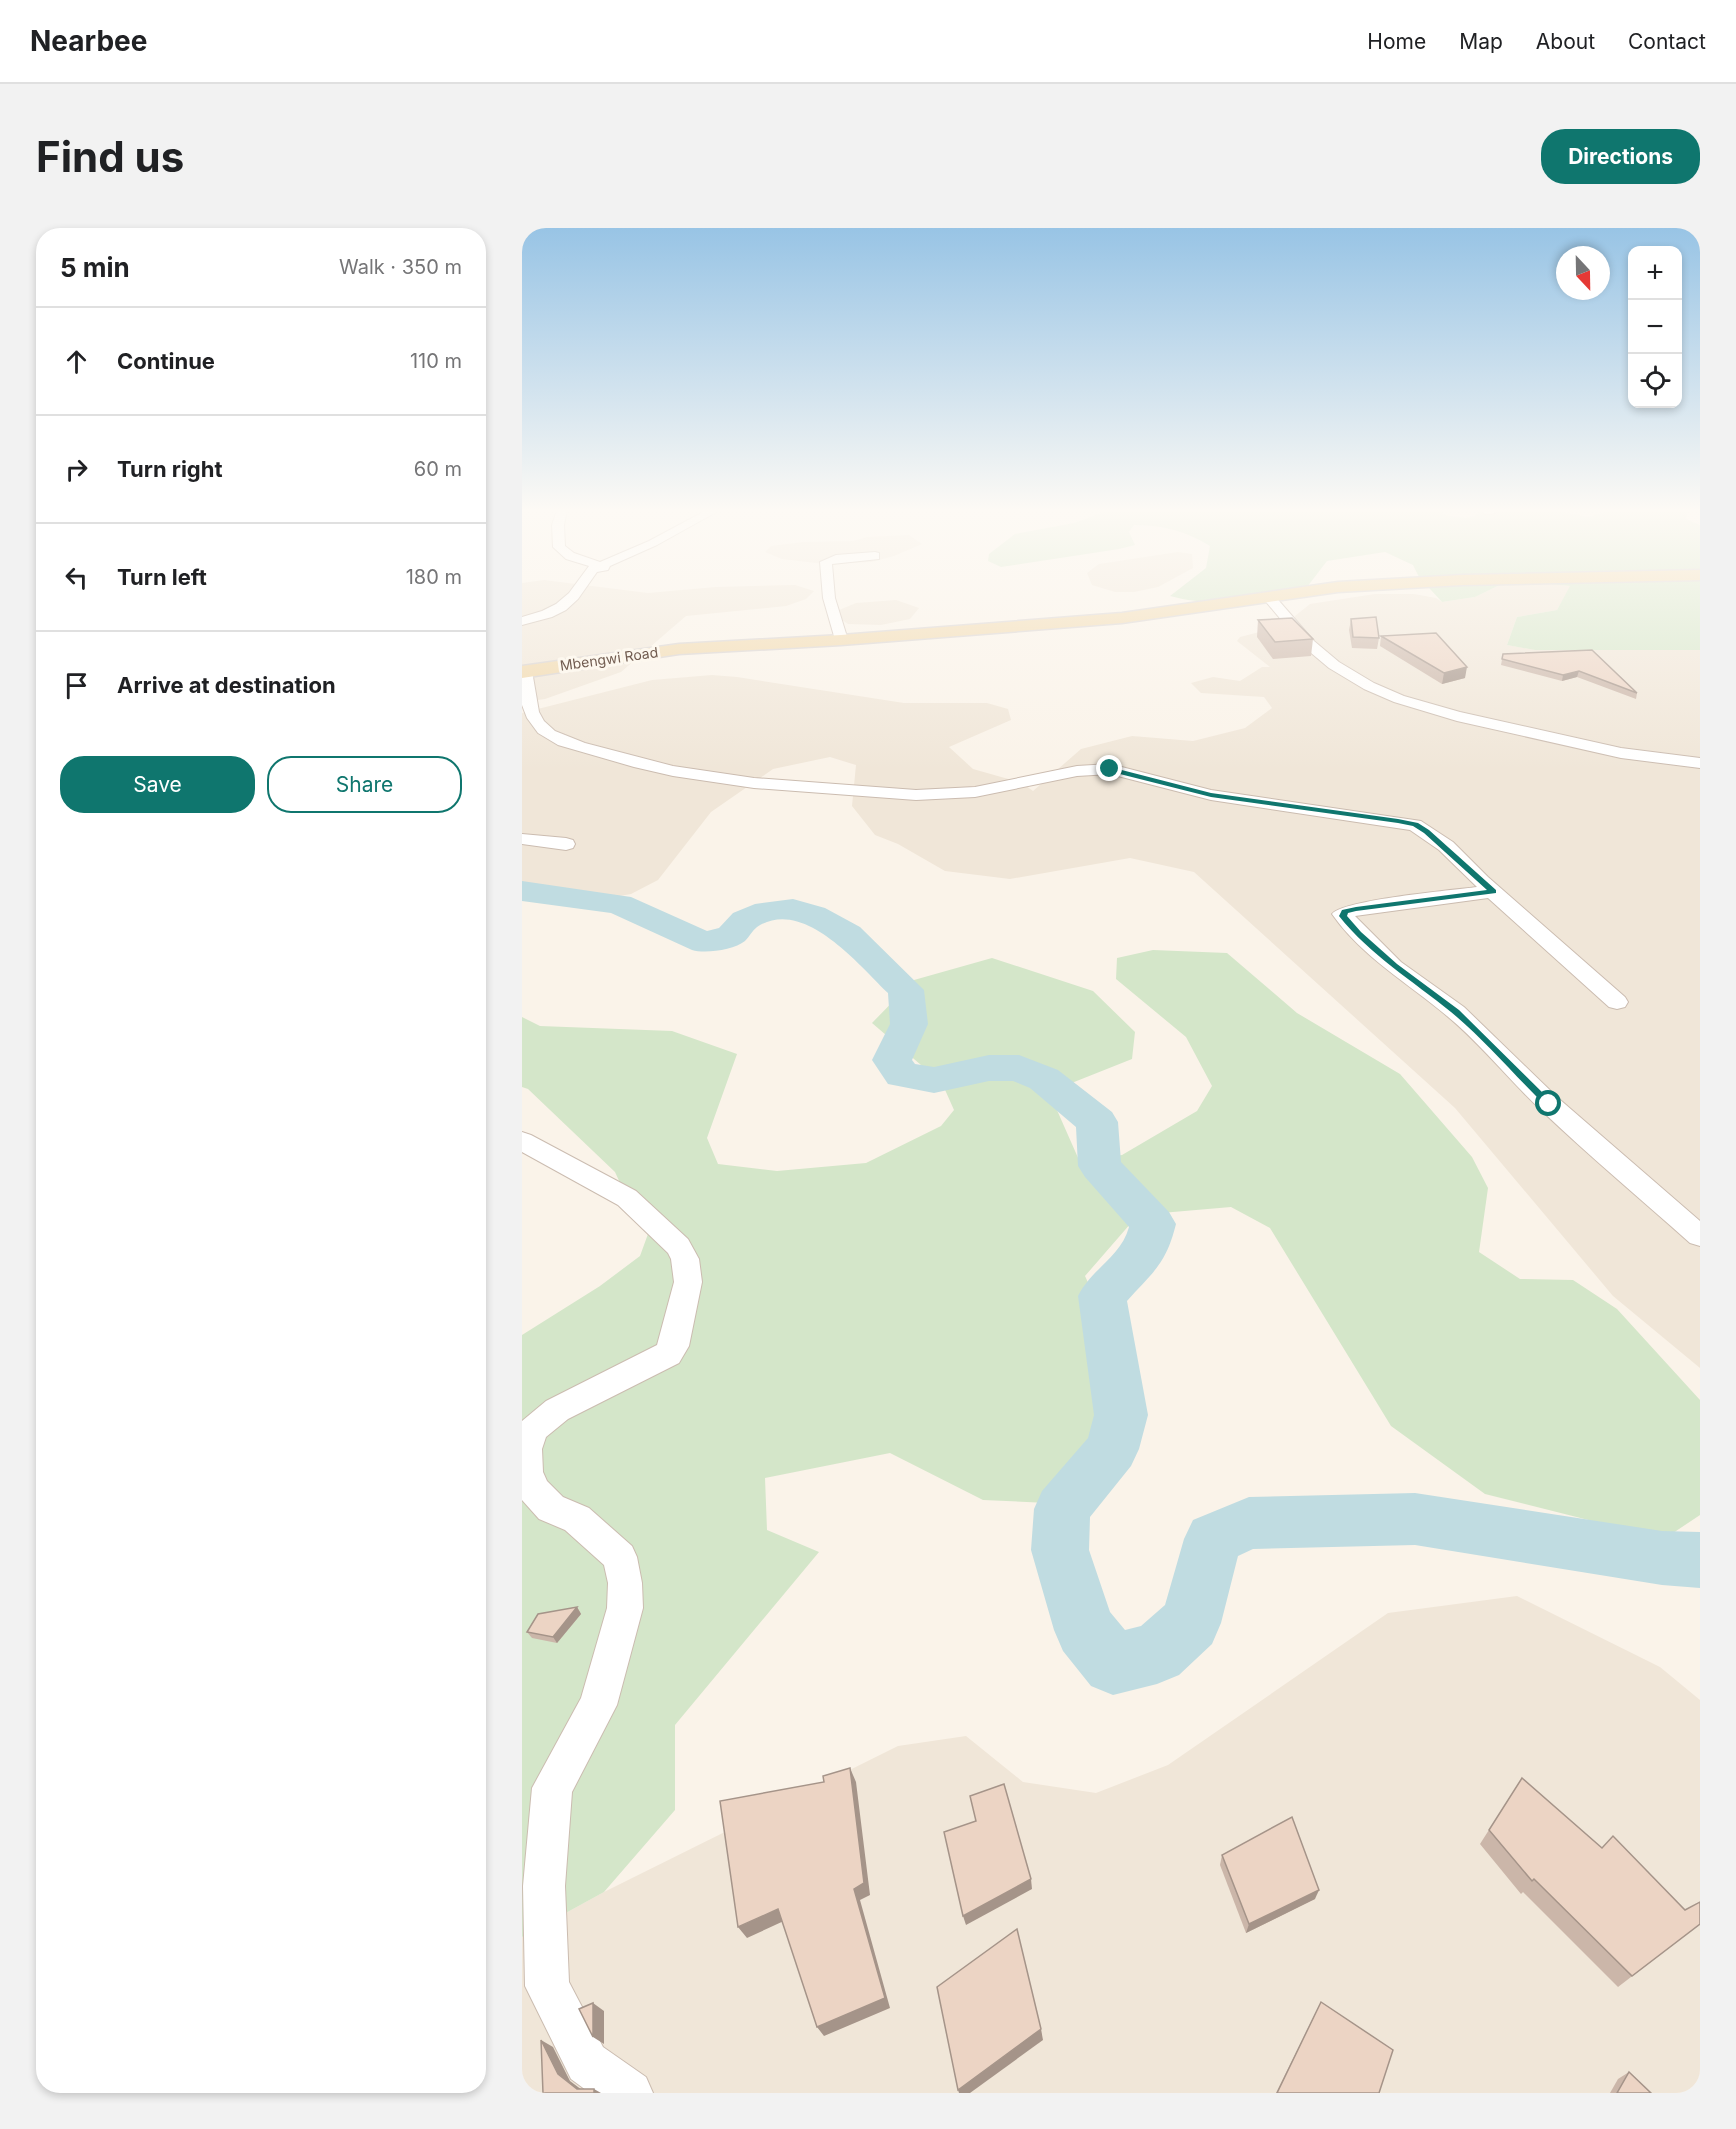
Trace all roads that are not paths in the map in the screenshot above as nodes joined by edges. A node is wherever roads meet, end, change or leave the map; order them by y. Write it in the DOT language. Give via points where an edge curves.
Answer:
graph roads {
  1 [pos="572,597"];
  2 [pos="829,597"];
  3 [pos="1268,597"];
  4 [pos="522,621"];
  5 [pos="841,640"];
  6 [pos="524,671"];
  7 [pos="1700,763"];
  8 [pos="522,839"];
  9 [pos="566,843"];
  10 [pos="1493,891"];
  11 [pos="1617,1002"];
  12 [pos="522,1142"];
  13 [pos="1700,1236"];
  14 [pos="630,2093"];
  1 -- 4 [label="street" via="562,608"];
  2 -- 5 [label="street"];
  3 -- 5 [label="main road, Mbengwi Road" via="1122,618"];
  3 -- 7 [label="street" via="1309,644 1334,665 1399,699 1621,753"];
  5 -- 6 [label="main road, Mbengwi Road" via="679,649"];
  6 -- 10 [label="street" via="531,712 538,724 558,740 620,760 735,782 916,795 975,792 1077,771 1110,769 1211,795 1415,825 1446,846"];
  8 -- 9 [label="street"];
  10 -- 11 [label="street"];
  10 -- 13 [label="street" via="1342,914 1359,934 1456,1012 1549,1104"];
  12 -- 14 [label="street" via="627,1198 678,1246 685,1259 688,1282 674,1346 668,1354 557,1410 534,1429 526,1449 534,1490 550,1508 577,1519 620,1557 625,1583 625,1608 598,1705 552,1788 544,1886 547,1986 587,2063"];
}
